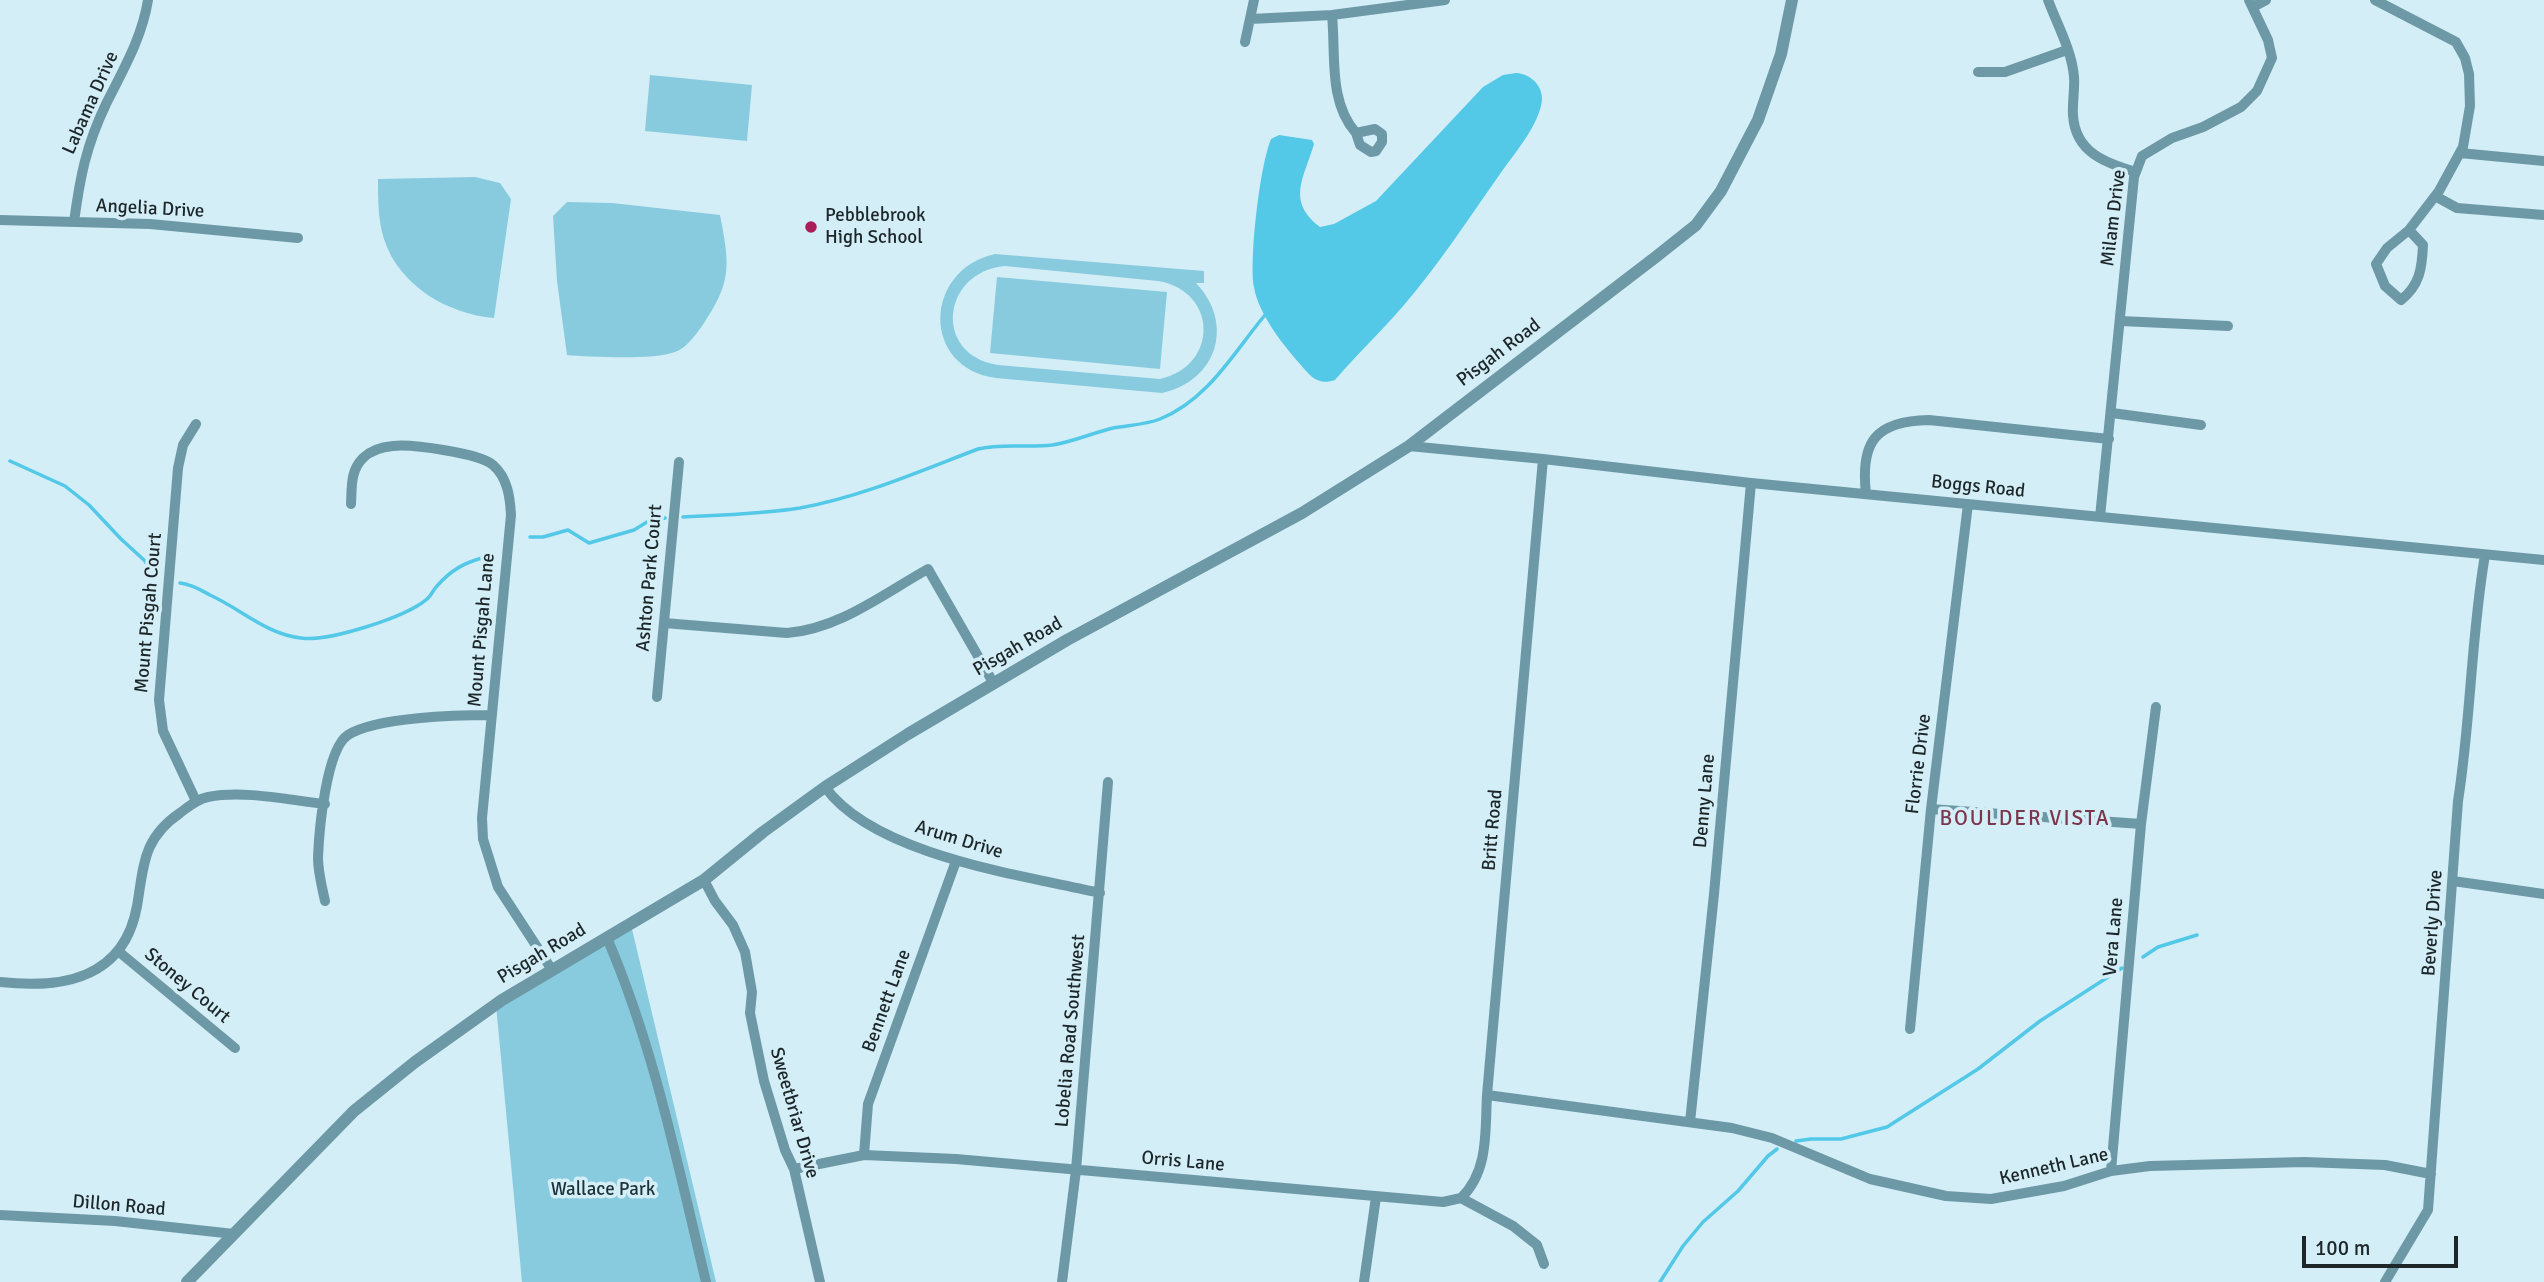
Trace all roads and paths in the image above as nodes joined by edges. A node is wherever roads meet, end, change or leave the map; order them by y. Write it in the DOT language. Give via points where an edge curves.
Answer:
graph roads {
  1 [pos="148,0"];
  2 [pos="1254,0"];
  3 [pos="1444,0"];
  4 [pos="1792,0"];
  5 [pos="2048,0"];
  6 [pos="2266,0"];
  7 [pos="2375,0"];
  8 [pos="2251,4"];
  9 [pos="1332,15"];
  10 [pos="1250,19"];
  11 [pos="1245,42"];
  12 [pos="2067,50"];
  13 [pos="1978,72"];
  14 [pos="1356,133"];
  15 [pos="2460,153"];
  16 [pos="2544,161"];
  17 [pos="2136,172"];
  18 [pos="2435,196"];
  19 [pos="2544,215"];
  20 [pos="0,220"];
  21 [pos="74,222"];
  22 [pos="2409,230"];
  23 [pos="298,238"];
  24 [pos="2121,321"];
  25 [pos="2228,326"];
  26 [pos="2112,413"];
  27 [pos="196,424"];
  28 [pos="2201,425"];
  29 [pos="2109,439"];
  30 [pos="1409,446"];
  31 [pos="1544,459"];
  32 [pos="679,462"];
  33 [pos="1751,483"];
  34 [pos="1866,494"];
  35 [pos="351,504"];
  36 [pos="1968,504"];
  37 [pos="2100,517"];
  38 [pos="2485,555"];
  39 [pos="2544,559"];
  40 [pos="664,623"];
  41 [pos="994,684"];
  42 [pos="657,697"];
  43 [pos="2155,707"];
  44 [pos="492,715"];
  45 [pos="1108,782"];
  46 [pos="825,787"];
  47 [pos="195,802"];
  48 [pos="325,804"];
  49 [pos="1931,809"];
  50 [pos="2141,824"];
  51 [pos="956,861"];
  52 [pos="704,880"];
  53 [pos="2454,881"];
  54 [pos="1100,893"];
  55 [pos="2544,894"];
  56 [pos="325,901"];
  57 [pos="607,938"];
  58 [pos="118,951"];
  59 [pos="552,970"];
  60 [pos="0,982"];
  61 [pos="1910,1028"];
  62 [pos="235,1048"];
  63 [pos="1488,1095"];
  64 [pos="1690,1122"];
  65 [pos="864,1155"];
  66 [pos="794,1169"];
  67 [pos="1076,1170"];
  68 [pos="2110,1171"];
  69 [pos="2431,1174"];
  70 [pos="1376,1197"];
  71 [pos="1461,1198"];
  72 [pos="0,1215"];
  73 [pos="234,1234"];
  74 [pos="1544,1264"];
  75 [pos="187,1282"];
  76 [pos="706,1282"];
  77 [pos="820,1282"];
  78 [pos="1062,1282"];
  79 [pos="1364,1282"];
  80 [pos="2385,1282"];
  1 -- 21 [label="street, Labama Drive" via="134,50 82,167"];
  2 -- 10 [label="street"];
  3 -- 9 [label="street"];
  4 -- 30 [label="street, Pisgah Road" via="1781,54 1758,120 1721,191 1696,225"];
  5 -- 12 [label="street"];
  6 -- 8 [label="street"];
  7 -- 15 [label="street" via="2456,42 2465,58 2470,106"];
  8 -- 17 [label="street, Milam Drive" via="2272,58 2252,99 2203,127 2160,144 2142,156"];
  9 -- 10 [label="street"];
  9 -- 14 [label="street" via="1337,90 1345,117"];
  10 -- 11 [label="street"];
  12 -- 13 [label="street" via="2005,72"];
  12 -- 17 [label="street" via="2074,77 2073,118 2082,144 2108,164"];
  15 -- 16 [label="street"];
  15 -- 18 [label="street"];
  17 -- 24 [label="street, Milam Drive"];
  18 -- 19 [label="street" via="2457,208"];
  18 -- 22 [label="street"];
  20 -- 21 [label="street, Angelia Drive"];
  21 -- 23 [label="street, Angelia Drive"];
  22 -- 22 [label="street" via="2423,245 2422,263 2417,284 2401,300 2385,286 2376,264 2386,248"];
  24 -- 25 [label="street"];
  24 -- 26 [label="street, Milam Drive"];
  26 -- 28 [label="street"];
  26 -- 29 [label="street, Milam Drive"];
  27 -- 47 [label="street, Mount Pisgah Court" via="183,445 178,468 159,700 163,731"];
  29 -- 34 [label="street" via="1901,421 1873,440 1866,464"];
  29 -- 37 [label="street, Milam Drive"];
  30 -- 31 [label="street, Boggs Road"];
  30 -- 41 [label="street, Pisgah Road" via="1302,513"];
  31 -- 33 [label="street, Boggs Road"];
  31 -- 63 [label="street, Britt Road"];
  32 -- 40 [label="street, Ashton Park Court"];
  33 -- 34 [label="street, Boggs Road"];
  33 -- 64 [label="street, Denny Lane"];
  34 -- 36 [label="street, Boggs Road"];
  35 -- 44 [label="street, Mount Pisgah Lane" via="352,474 363,458 380,448 462,453 493,464 502,477 510,494 511,515"];
  36 -- 37 [label="street, Boggs Road"];
  36 -- 49 [label="street, Florrie Drive"];
  37 -- 38 [label="street, Boggs Road"];
  38 -- 39 [label="street, Boggs Road"];
  38 -- 53 [label="street, Beverly Drive" via="2458,801"];
  40 -- 41 [label="street" via="800,632 835,622 928,569"];
  40 -- 42 [label="street, Ashton Park Court"];
  41 -- 46 [label="street, Pisgah Road"];
  43 -- 50 [label="street, Vera Lane"];
  44 -- 48 [label="street" via="406,720 363,728 347,736 336,749 328,772"];
  44 -- 59 [label="street, Mount Pisgah Lane" via="483,839 498,887"];
  45 -- 54 [label="street, Lobelia Road Southwest"];
  46 -- 51 [label="street, Arum Drive" via="853,817 878,832"];
  46 -- 52 [label="street, Pisgah Road"];
  47 -- 48 [label="street" via="234,795"];
  47 -- 58 [label="street" via="172,818 149,847 137,909"];
  48 -- 56 [label="street" via="318,860"];
  49 -- 50 [label="street"];
  49 -- 61 [label="street, Florrie Drive"];
  50 -- 68 [label="street, Vera Lane"];
  51 -- 54 [label="street, Arum Drive"];
  51 -- 65 [label="street, Bennett Lane" via="869,1104"];
  52 -- 57 [label="street, Pisgah Road"];
  52 -- 66 [label="street, Sweetbriar Drive" via="745,952 752,992 750,1013 764,1081"];
  53 -- 55 [label="street"];
  53 -- 69 [label="street, Beverly Drive"];
  54 -- 67 [label="street, Lobelia Road Southwest"];
  57 -- 59 [label="street, Pisgah Road"];
  57 -- 76 [label="street" via="637,1015"];
  58 -- 60 [label="street" via="93,972 73,981"];
  58 -- 62 [label="street, Stoney Court"];
  59 -- 73 [label="street, Pisgah Road" via="502,1000 354,1111"];
  63 -- 64 [label="street, Kenneth Lane"];
  63 -- 71 [label="street, Britt Road" via="1484,1158 1473,1187"];
  64 -- 68 [label="street, Kenneth Lane" via="1772,1138 1870,1179 1946,1196 2009,1197"];
  65 -- 66 [label="street, Orris Lane"];
  65 -- 67 [label="street, Orris Lane"];
  66 -- 77 [label="street, Sweetbriar Drive"];
  67 -- 70 [label="street, Orris Lane"];
  67 -- 78 [label="street, Lobelia Road Southwest"];
  68 -- 69 [label="street, Kenneth Lane" via="2304,1162 2385,1165"];
  69 -- 80 [label="street, Beverly Drive" via="2428,1210"];
  70 -- 71 [label="street, Orris Lane" via="1443,1202"];
  70 -- 79 [label="street"];
  71 -- 74 [label="street" via="1513,1226 1537,1245"];
  72 -- 73 [label="street, Dillon Road"];
  73 -- 75 [label="street, Pisgah Road"];
}
